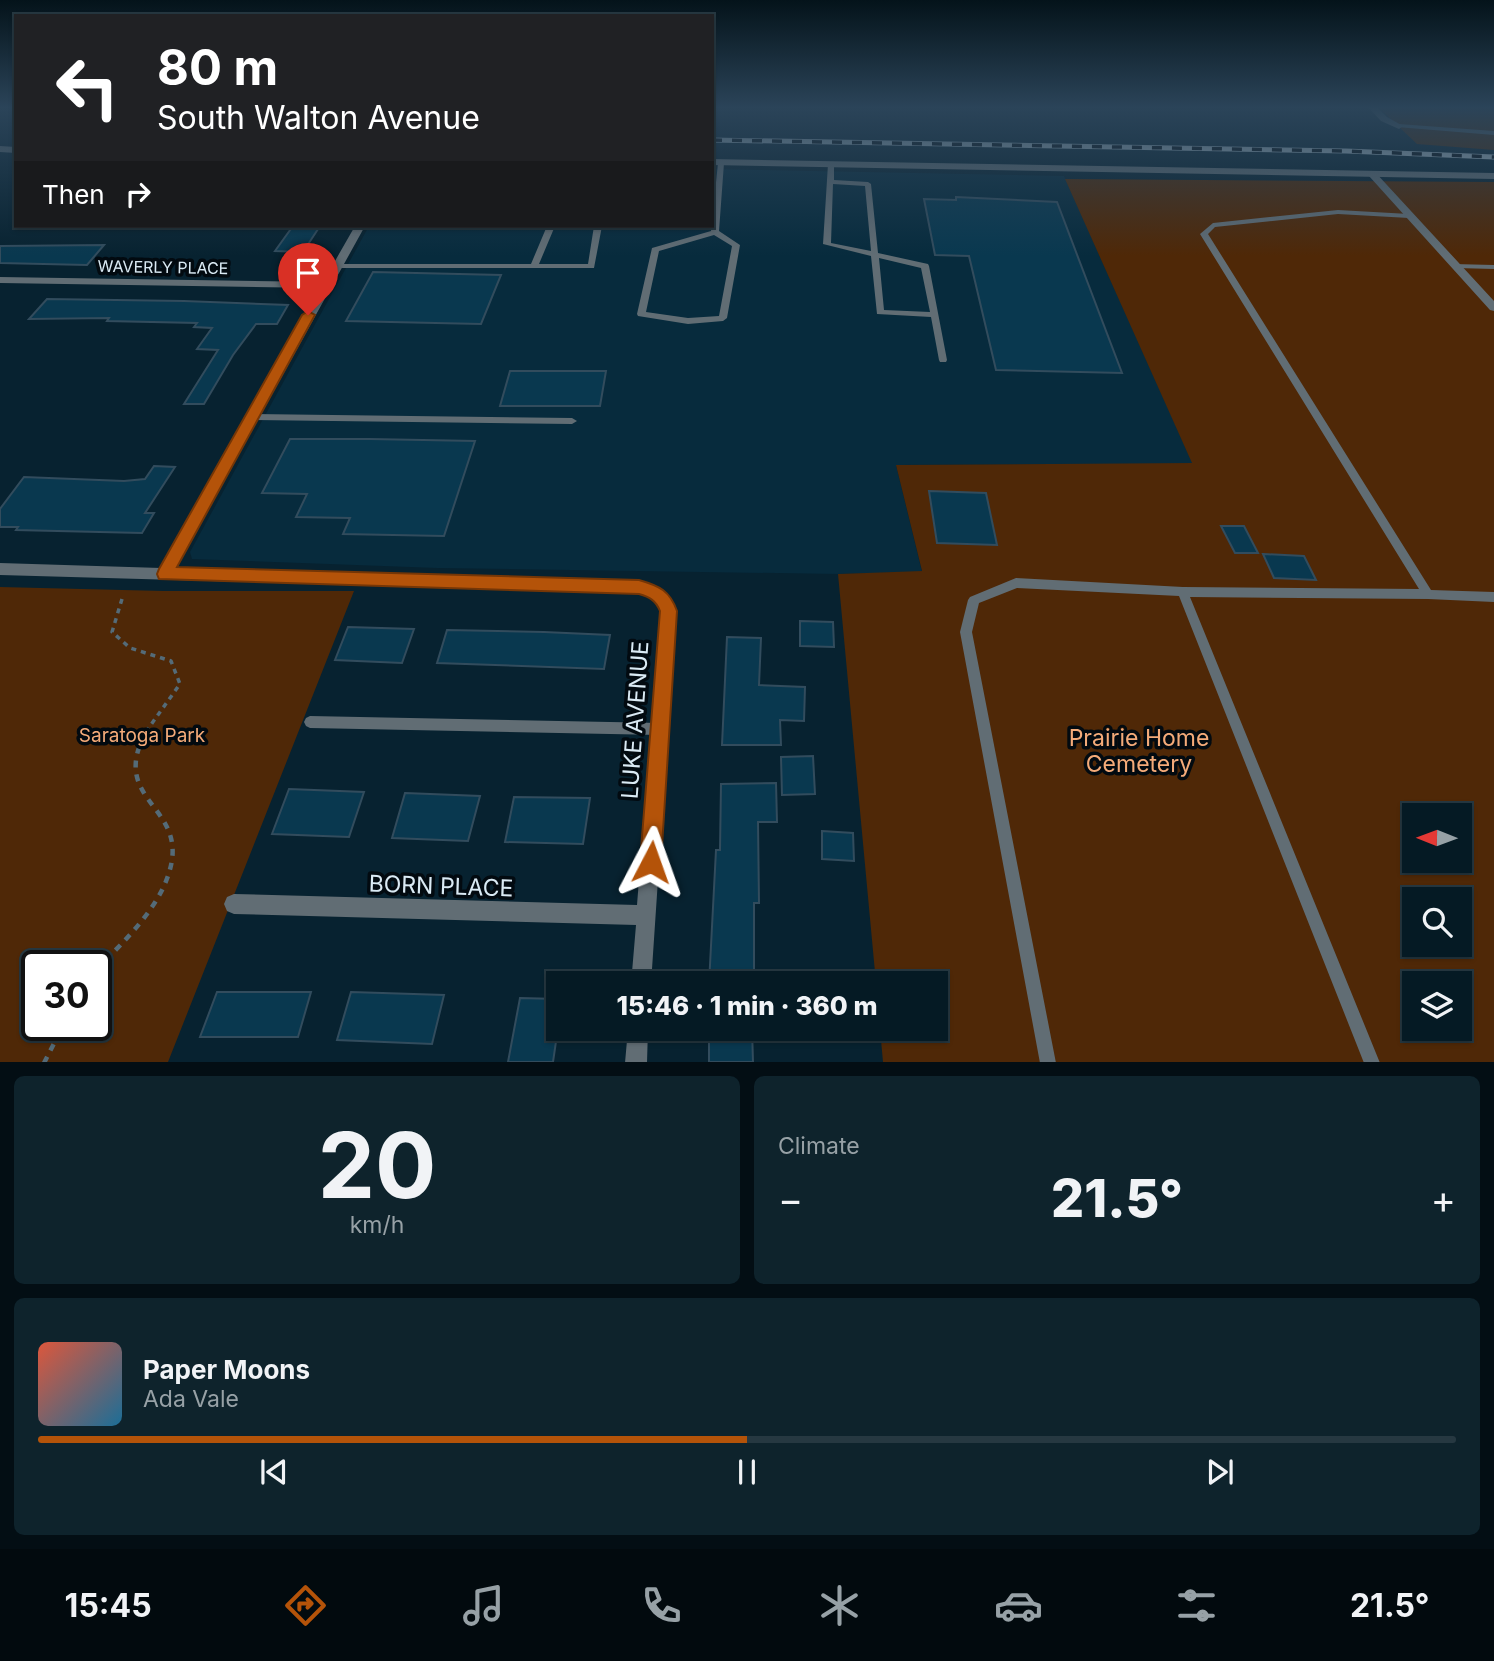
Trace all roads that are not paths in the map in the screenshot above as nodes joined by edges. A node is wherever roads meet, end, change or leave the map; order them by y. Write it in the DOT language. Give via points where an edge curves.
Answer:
graph roads {
  1 [pos="717,162"];
  2 [pos="831,164"];
  3 [pos="1372,174"];
  4 [pos="1494,176"];
  5 [pos="830,182"];
  6 [pos="1409,216"];
  7 [pos="359,228"];
  8 [pos="550,228"];
  9 [pos="598,228"];
  10 [pos="715,232"];
  11 [pos="873,255"];
  12 [pos="337,266"];
  13 [pos="534,266"];
  14 [pos="1455,266"];
  15 [pos="1494,267"];
  16 [pos="0,280"];
  17 [pos="326,285"];
  18 [pos="1494,308"];
  19 [pos="935,315"];
  20 [pos="943,360"];
  21 [pos="252,417"];
  22 [pos="572,421"];
  23 [pos="0,569"];
  24 [pos="165,574"];
  25 [pos="1183,592"];
  26 [pos="1428,594"];
  27 [pos="1494,597"];
  28 [pos="310,722"];
  29 [pos="661,729"];
  30 [pos="234,904"];
  31 [pos="647,915"];
  32 [pos="642,971"];
  33 [pos="637,1041"];
  34 [pos="636,1062"];
  35 [pos="1048,1062"];
  36 [pos="1373,1062"];
  1 -- 2 [label="street"];
  1 -- 10 [label="lane"];
  2 -- 3 [label="street"];
  2 -- 5 [label="lane"];
  3 -- 4 [label="street"];
  3 -- 6 [label="street"];
  5 -- 11 [label="lane" via="868,184"];
  5 -- 11 [label="lane" via="827,244"];
  6 -- 14 [label="street"];
  6 -- 26 [label="lane" via="1303,214 1213,225 1204,234"];
  7 -- 12 [label="street"];
  8 -- 13 [label="lane"];
  9 -- 13 [label="lane" via="591,267"];
  10 -- 10 [label="lane" via="736,245 723,318 688,321 641,314 655,250"];
  11 -- 19 [label="lane" via="925,266"];
  11 -- 19 [label="lane" via="880,312"];
  12 -- 13 [label="lane"];
  12 -- 17 [label="street"];
  14 -- 15 [label="lane"];
  14 -- 18 [label="street"];
  16 -- 17 [label="street, WAVERLY PLACE"];
  17 -- 21 [label="street"];
  19 -- 20 [label="lane"];
  21 -- 22 [label="lane"];
  21 -- 24 [label="street"];
  23 -- 24 [label="street"];
  24 -- 29 [label="street, LUKE AVENUE" via="625,586 654,591 668,611"];
  25 -- 26 [label="lane"];
  25 -- 35 [label="lane" via="1016,583 974,600 966,632"];
  25 -- 36 [label="lane"];
  26 -- 27 [label="lane"];
  28 -- 29 [label="lane"];
  29 -- 31 [label="street, LUKE AVENUE"];
  30 -- 31 [label="street, BORN PLACE"];
  31 -- 32 [label="street, LUKE AVENUE"];
  33 -- 34 [label="street"];
}
